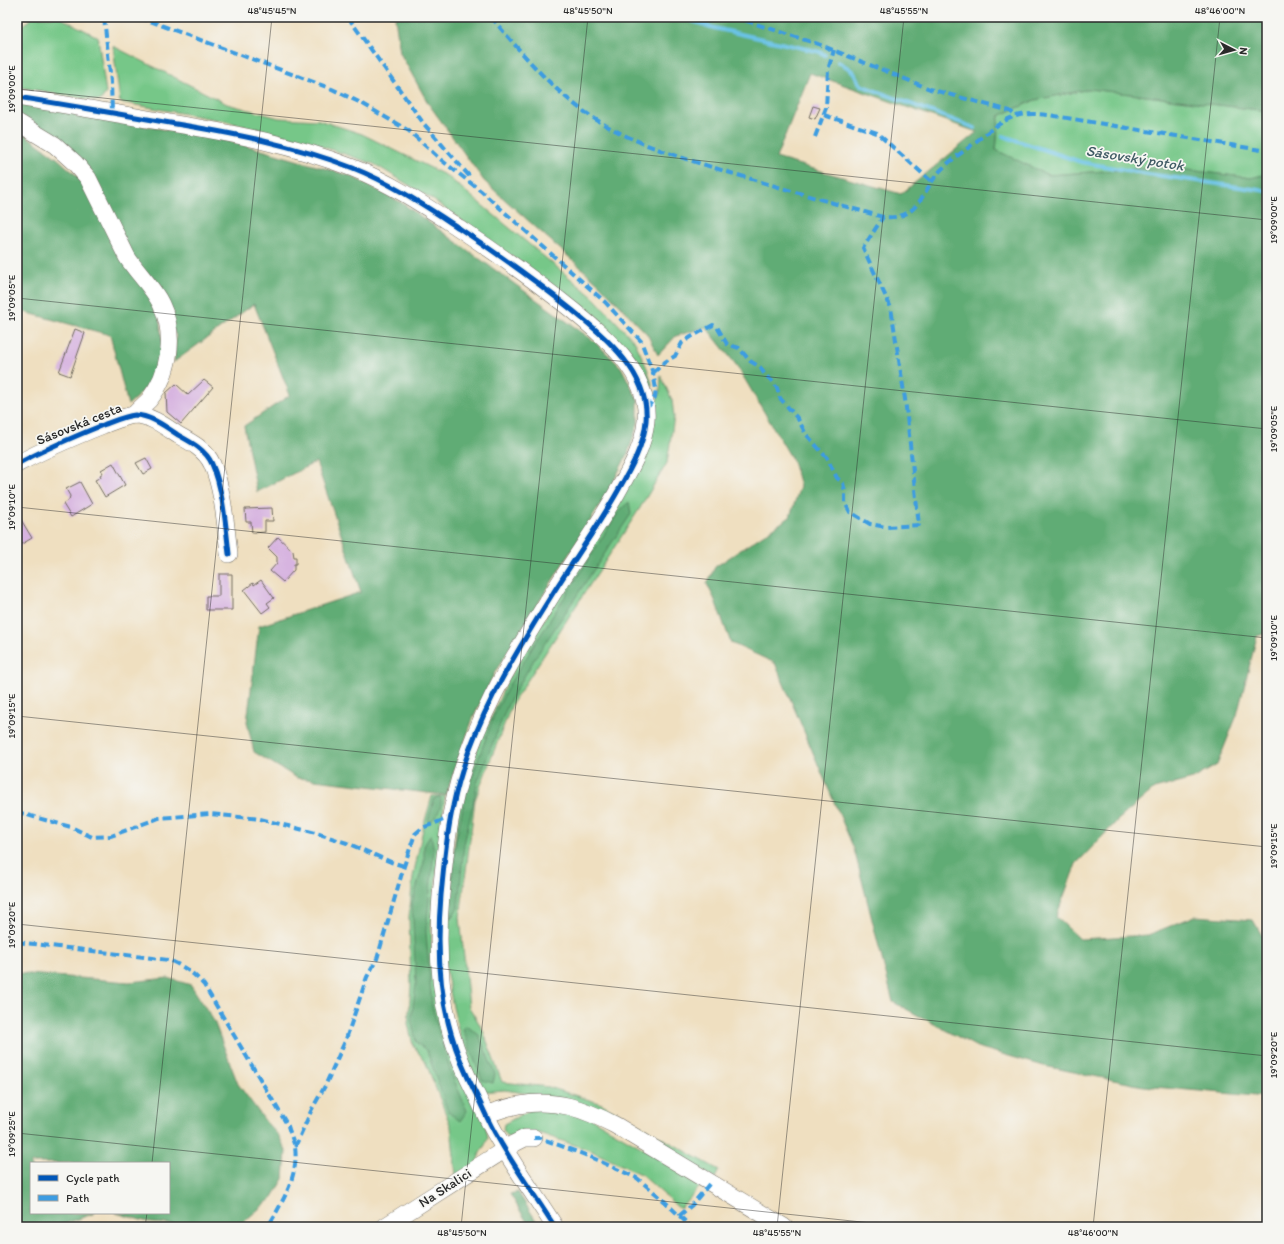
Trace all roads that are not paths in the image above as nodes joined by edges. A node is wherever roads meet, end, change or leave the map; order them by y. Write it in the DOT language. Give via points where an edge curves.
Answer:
graph roads {
  1 [pos="17,97"];
  2 [pos="17,122"];
  3 [pos="134,415"];
  4 [pos="17,464"];
  5 [pos="229,554"];
  6 [pos="486,1114"];
  7 [pos="534,1138"];
  8 [pos="504,1149"];
  9 [pos="384,1227"];
  10 [pos="555,1227"];
  11 [pos="784,1227"];
  1 -- 6 [label="street" via="240,135 332,161 374,177 441,216 548,290 604,338 634,374 645,402 646,417 642,441 635,458 612,501 534,624 493,695 466,758 453,803 438,927 442,989 451,1034"];
  2 -- 3 [label="street" via="55,145 88,178 127,257 161,304 168,323 170,343 166,363 156,389"];
  3 -- 4 [label="street, Sásovská cesta" via="73,437"];
  3 -- 5 [label="street, Sásovská cesta" via="154,420 193,444 205,453 212,463 218,479"];
  6 -- 8 [label="street"];
  6 -- 11 [label="street" via="519,1104 544,1102 590,1112"];
  7 -- 8 [label="street, Na Skalici" via="525,1138"];
  8 -- 9 [label="street, Na Skalici"];
  8 -- 10 [label="street"];
}
